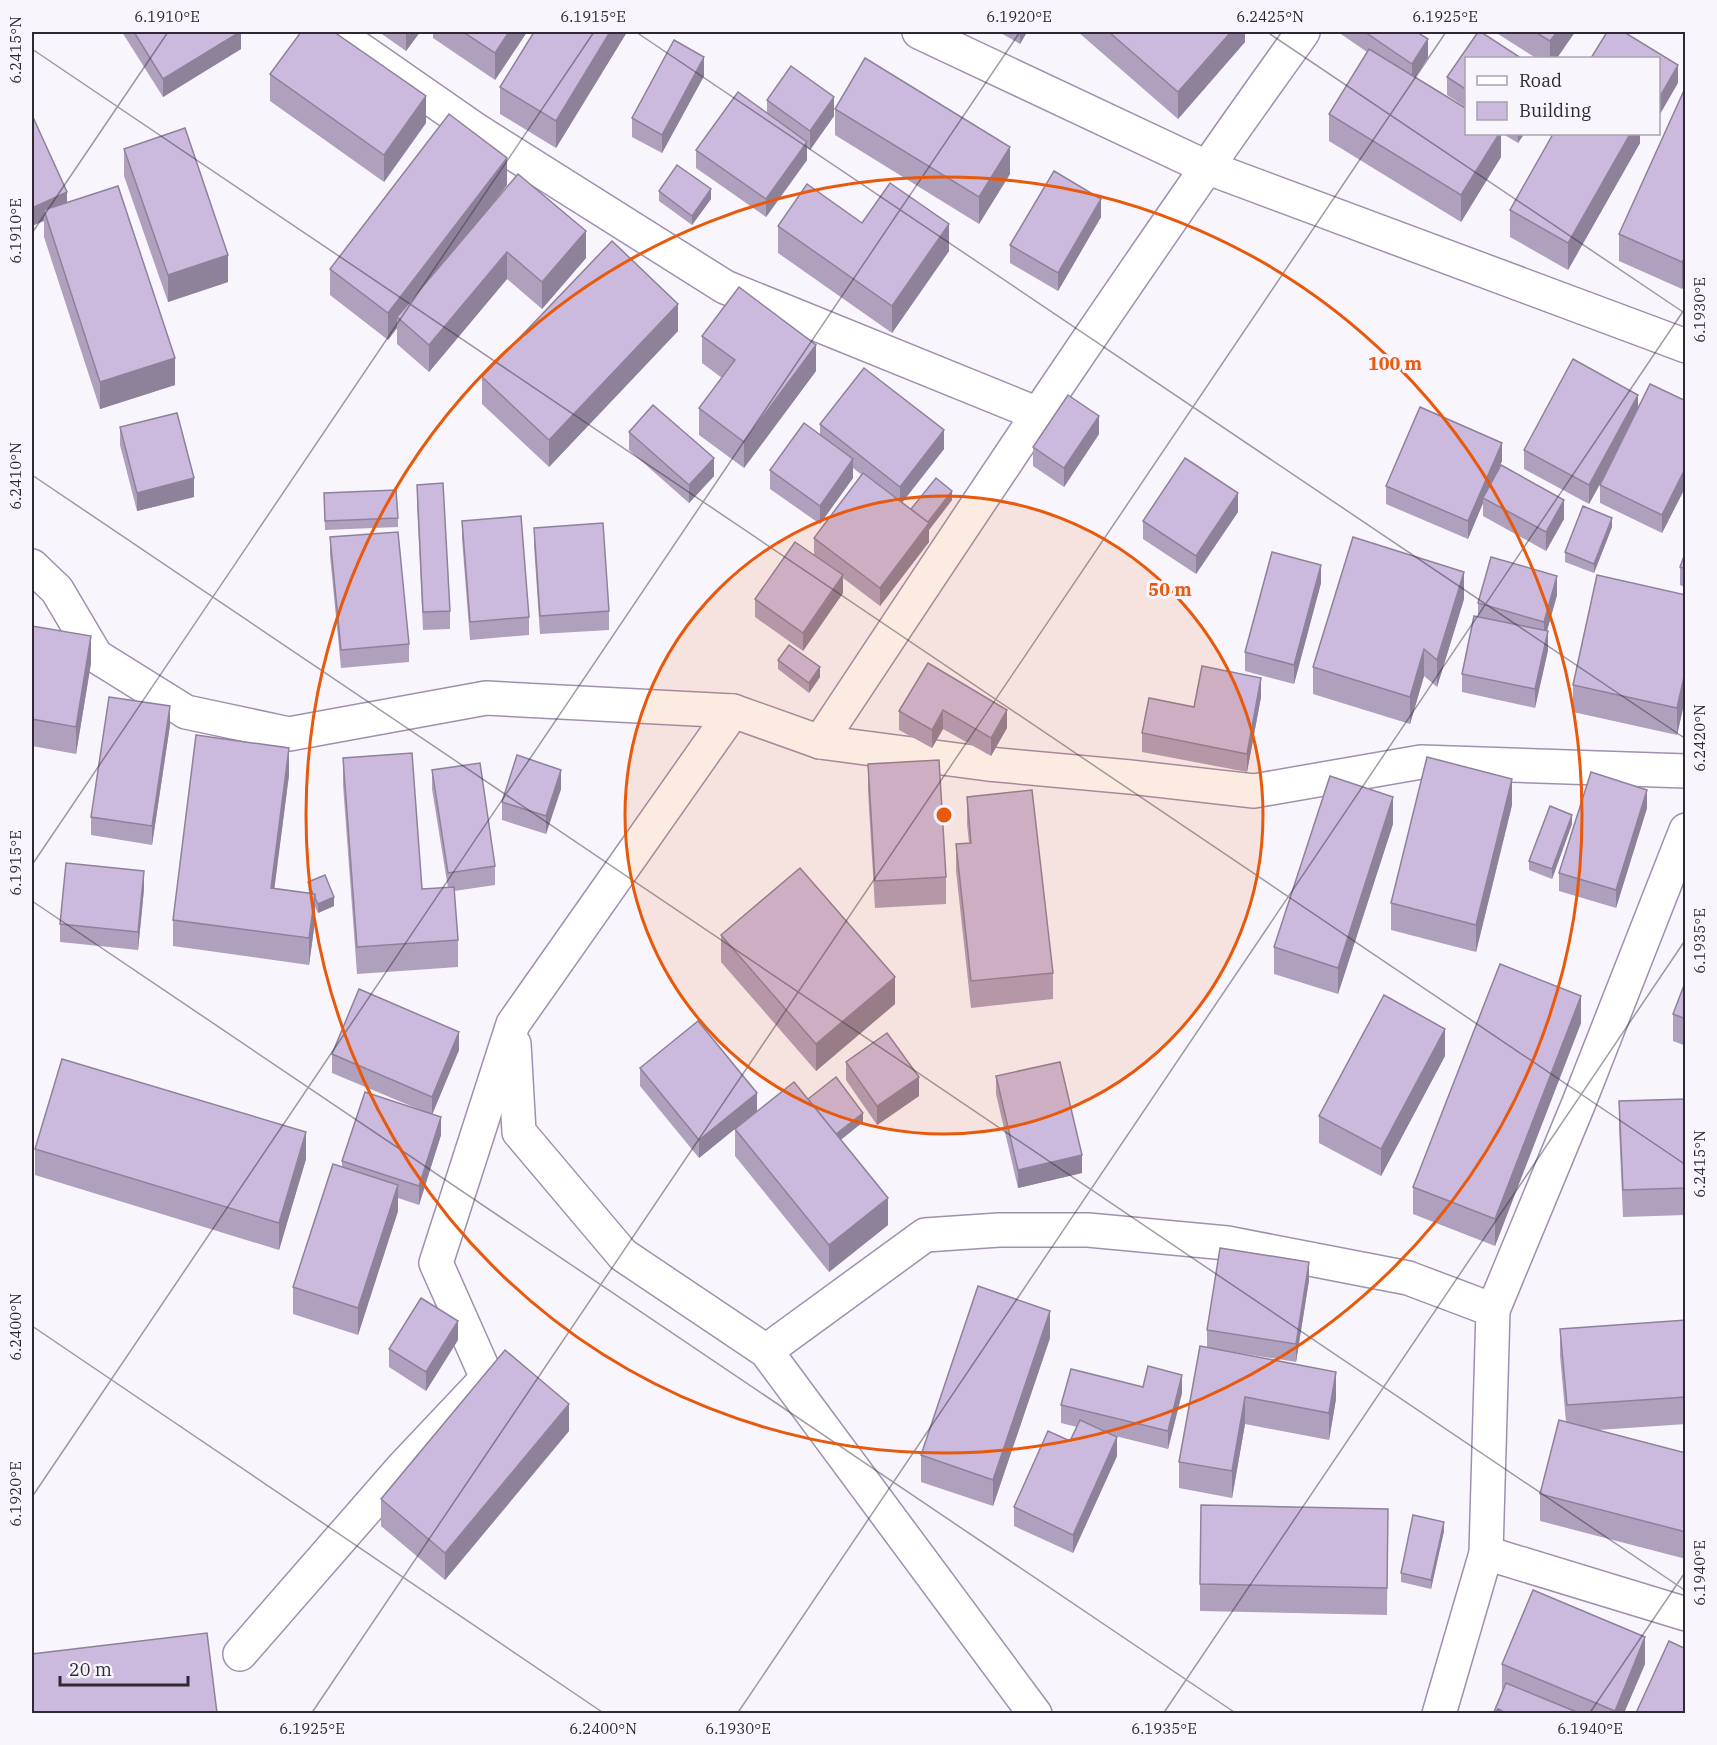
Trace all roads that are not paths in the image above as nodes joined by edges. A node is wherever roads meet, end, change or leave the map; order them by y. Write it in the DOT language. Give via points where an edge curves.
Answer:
graph roads {
  1 [pos="335,32"];
  2 [pos="920,32"];
  3 [pos="1303,32"];
  4 [pos="1206,167"];
  5 [pos="1686,346"];
  6 [pos="1038,414"];
  7 [pos="32,566"];
  8 [pos="734,711"];
  9 [pos="820,742"];
  10 [pos="1686,771"];
  11 [pos="1686,830"];
  12 [pos="513,1024"];
  13 [pos="1493,1310"];
  14 [pos="766,1351"];
  15 [pos="1486,1553"];
  16 [pos="1686,1614"];
  17 [pos="240,1654"];
  18 [pos="1035,1713"];
  19 [pos="1439,1713"];
  1 -- 6 [label="street" via="476,130 725,287"];
  2 -- 4 [label="street"];
  3 -- 4 [label="street"];
  4 -- 5 [label="street"];
  4 -- 6 [label="street"];
  6 -- 9 [label="street"];
  7 -- 8 [label="street" via="57,590 96,656 186,712 289,734 486,698"];
  8 -- 9 [label="street"];
  8 -- 12 [label="street"];
  9 -- 10 [label="street" via="988,764 1254,791 1422,762"];
  11 -- 13 [label="street"];
  12 -- 14 [label="street" via="519,1132 623,1255"];
  12 -- 17 [label="street" via="436,1263 487,1378 403,1467"];
  13 -- 14 [label="street" via="1408,1278 1227,1243 1088,1230 999,1230 924,1235"];
  13 -- 15 [label="street"];
  14 -- 18 [label="street"];
  15 -- 16 [label="street"];
  15 -- 19 [label="street"];
}
